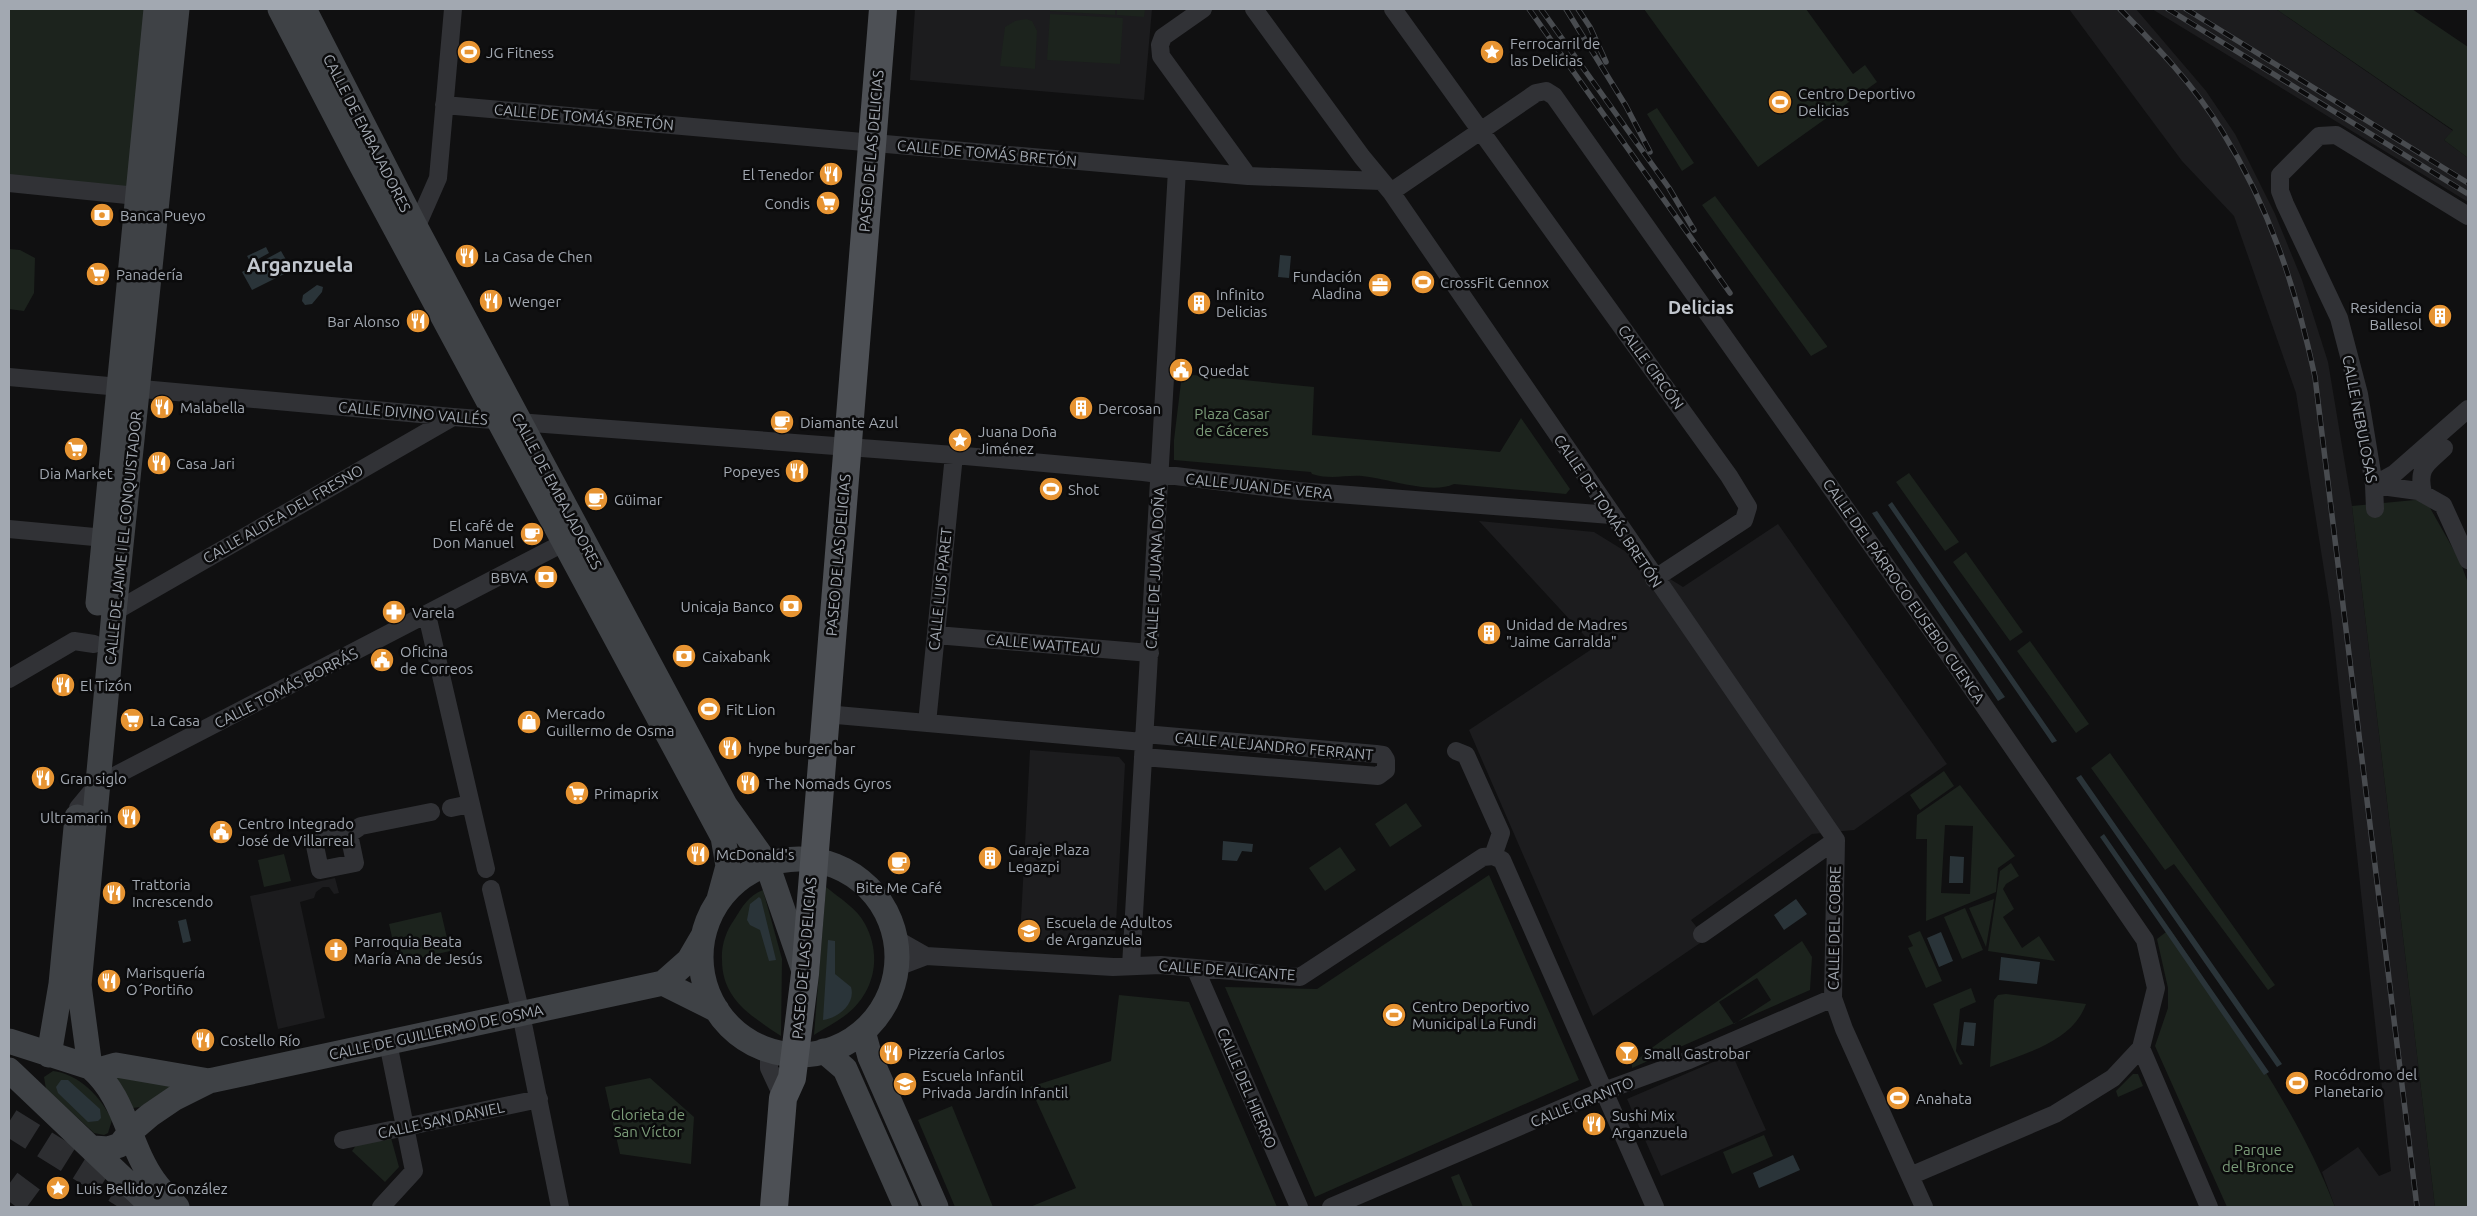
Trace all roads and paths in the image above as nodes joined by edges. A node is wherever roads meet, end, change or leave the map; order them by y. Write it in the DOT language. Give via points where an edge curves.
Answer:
graph roads {
  1 [pos="280,9"];
  2 [pos="304,9"];
  3 [pos="453,9"];
  4 [pos="883,9"];
  5 [pos="1203,9"];
  6 [pos="1254,9"];
  7 [pos="1393,9"];
  8 [pos="169,11"];
  9 [pos="444,105"];
  10 [pos="1481,132"];
  11 [pos="872,144"];
  12 [pos="1177,170"];
  13 [pos="1248,176"];
  14 [pos="9,183"];
  15 [pos="1386,187"];
  16 [pos="148,191"];
  17 [pos="2468,216"];
  18 [pos="416,228"];
  19 [pos="9,377"];
  20 [pos="129,387"];
  21 [pos="2468,410"];
  22 [pos="453,417"];
  23 [pos="510,422"];
  24 [pos="2468,425"];
  25 [pos="847,448"];
  26 [pos="954,456"];
  27 [pos="1160,474"];
  28 [pos="2374,485"];
  29 [pos="2424,493"];
  30 [pos="2375,509"];
  31 [pos="1612,515"];
  32 [pos="9,529"];
  33 [pos="105,538"];
  34 [pos="572,538"];
  35 [pos="120,560"];
  36 [pos="2468,560"];
  37 [pos="1654,578"];
  38 [pos="114,612"];
  39 [pos="428,615"];
  40 [pos="936,635"];
  41 [pos="94,644"];
  42 [pos="1150,653"];
  43 [pos="9,679"];
  44 [pos="825,714"];
  45 [pos="927,723"];
  46 [pos="1143,745"];
  47 [pos="1456,751"];
  48 [pos="97,785"];
  49 [pos="470,804"];
  50 [pos="78,808"];
  51 [pos="451,808"];
  52 [pos="431,812"];
  53 [pos="355,830"];
  54 [pos="1836,840"];
  55 [pos="1493,856"];
  56 [pos="813,860"];
  57 [pos="767,864"];
  58 [pos="486,869"];
  59 [pos="491,889"];
  60 [pos="720,899"];
  61 [pos="1702,934"];
  62 [pos="703,936"];
  63 [pos="896,940"];
  64 [pos="926,956"];
  65 [pos="1131,966"];
  66 [pos="897,967"];
  67 [pos="1195,968"];
  68 [pos="805,974"];
  69 [pos="663,983"];
  70 [pos="1832,998"];
  71 [pos="717,1010"];
  72 [pos="521,1014"];
  73 [pos="863,1032"];
  74 [pos="9,1041"];
  75 [pos="388,1043"];
  76 [pos="2141,1048"];
  77 [pos="824,1051"];
  78 [pos="782,1053"];
  79 [pos="49,1056"];
  80 [pos="92,1069"];
  81 [pos="9,1070"];
  82 [pos="209,1081"];
  83 [pos="1604,1091"];
  84 [pos="35,1095"];
  85 [pos="539,1100"];
  86 [pos="404,1127"];
  87 [pos="130,1132"];
  88 [pos="343,1140"];
  89 [pos="93,1148"];
  90 [pos="1910,1176"];
  91 [pos="152,1207"];
  92 [pos="176,1207"];
  93 [pos="381,1207"];
  94 [pos="560,1207"];
  95 [pos="774,1207"];
  96 [pos="906,1207"];
  97 [pos="936,1207"];
  98 [pos="1299,1207"];
  99 [pos="1331,1207"];
  100 [pos="1655,1207"];
  101 [pos="1924,1207"];
  102 [pos="2209,1207"];
  1 -- 23 [label="street, CALLE DE EMBAJADORES"];
  2 -- 18 [label="street, CALLE DE EMBAJADORES"];
  3 -- 9 [label="street"];
  4 -- 11 [label="main road, PASEO DE LAS DELICIAS"];
  5 -- 13 [label="street" via="1163,37 1161,56"];
  6 -- 15 [label="street, CALLE DE TOMÁS BRETÓN"];
  7 -- 10 [label="street"];
  8 -- 16 [label="street, CALLE DE JAIME I EL CONQUISTADOR"];
  9 -- 11 [label="street, CALLE DE TOMÁS BRETÓN"];
  9 -- 18 [label="street" via="438,178"];
  10 -- 15 [label="street, CALLE DEL PÁRROCO EUSEBIO CUENCA"];
  10 -- 37 [label="street, CALLE CIRCÓN" via="1729,476 1748,507 1744,520"];
  10 -- 76 [label="street, CALLE DEL PÁRROCO EUSEBIO CUENCA" via="1540,91 1554,96 1941,644 2145,940 2156,988"];
  11 -- 12 [label="street, CALLE DE TOMÁS BRETÓN"];
  11 -- 25 [label="main road, PASEO DE LAS DELICIAS"];
  12 -- 13 [label="street, CALLE DE TOMÁS BRETÓN"];
  12 -- 27 [label="street, CALLE DE JUANA DOÑA"];
  13 -- 15 [label="street, CALLE DE TOMÁS BRETÓN"];
  14 -- 16 [label="street"];
  15 -- 31 [label="street, CALLE DE TOMÁS BRETÓN"];
  16 -- 20 [label="street, CALLE DE JAIME I EL CONQUISTADOR"];
  17 -- 28 [label="street, CALLE NEBULOSAS" via="2336,136 2319,136 2280,175 2278,183 2284,204 2339,318 2359,394"];
  18 -- 23 [label="street, CALLE DE EMBAJADORES"];
  19 -- 20 [label="street, CALLE DIVINO VALLÉS"];
  20 -- 22 [label="street, CALLE DIVINO VALLÉS"];
  20 -- 33 [label="street, CALLE DE JAIME I EL CONQUISTADOR"];
  20 -- 35 [label="street, CALLE DE JAIME I EL CONQUISTADOR"];
  21 -- 28 [label="street" via="2394,474"];
  22 -- 23 [label="street, CALLE DIVINO VALLÉS"];
  22 -- 38 [label="street, CALLE ALDEA DEL FRESNO"];
  23 -- 25 [label="street, CALLE DIVINO VALLÉS"];
  23 -- 34 [label="street, CALLE DE EMBAJADORES"];
  24 -- 29 [label="street" via="2422,468"];
  25 -- 26 [label="street, CALLE JUAN DE VERA"];
  25 -- 44 [label="main road, PASEO DE LAS DELICIAS"];
  26 -- 27 [label="street, CALLE JUAN DE VERA"];
  26 -- 40 [label="street, CALLE LUIS PARET"];
  27 -- 31 [label="street, CALLE JUAN DE VERA" via="1298,491"];
  27 -- 42 [label="street, CALLE DE JUANA DOÑA"];
  28 -- 29 [label="street"];
  28 -- 30 [label="street, CALLE NEBULOSAS"];
  29 -- 36 [label="street" via="2443,506"];
  31 -- 37 [label="street, CALLE DE TOMÁS BRETÓN"];
  32 -- 33 [label="street"];
  33 -- 35 [label="street"];
  33 -- 41 [label="street, CALLE DE JAIME I EL CONQUISTADOR"];
  34 -- 39 [label="street, CALLE TOMÁS BORRÁS"];
  34 -- 57 [label="street, CALLE DE EMBAJADORES" via="725,805"];
  34 -- 60 [label="street, CALLE DE EMBAJADORES" via="722,837 728,866"];
  35 -- 38 [label="street, CALLE DE JAIME I EL CONQUISTADOR"];
  37 -- 54 [label="street, CALLE DE TOMÁS BRETÓN"];
  38 -- 48 [label="street, CALLE DE JAIME I EL CONQUISTADOR"];
  39 -- 48 [label="street, CALLE TOMÁS BORRÁS"];
  39 -- 49 [label="street"];
  40 -- 42 [label="street, CALLE WATTEAU"];
  40 -- 45 [label="street, CALLE LUIS PARET"];
  41 -- 43 [label="street" via="74,641"];
  41 -- 50 [label="street, CALLE DE JAIME I EL CONQUISTADOR"];
  42 -- 46 [label="street, CALLE DE JUANA DOÑA"];
  44 -- 45 [label="street, CALLE ALEJANDRO FERRANT"];
  44 -- 56 [label="main road, PASEO DE LAS DELICIAS"];
  45 -- 46 [label="street, CALLE ALEJANDRO FERRANT"];
  46 -- 46 [label="street, CALLE ALEJANDRO FERRANT" via="1378,776 1386,770 1386,760 1376,754"];
  46 -- 65 [label="street, CALLE DE JUANA DOÑA"];
  47 -- 55 [label="street" via="1466,755 1501,833"];
  48 -- 50 [label="street, CALLE TOMÁS BORRÁS"];
  48 -- 80 [label="street, CALLE DE JAIME I EL CONQUISTADOR" via="79,985"];
  49 -- 51 [label="street"];
  49 -- 58 [label="street"];
  50 -- 79 [label="street, CALLE DE JAIME I EL CONQUISTADOR" via="61,984"];
  52 -- 53 [label="street"];
  54 -- 61 [label="street"];
  54 -- 70 [label="street, CALLE DEL COBRE"];
  55 -- 67 [label="street, CALLE DE ALICANTE" via="1483,856 1300,977"];
  55 -- 83 [label="street" via="1502,860"];
  56 -- 57 [label="street"];
  56 -- 63 [label="street" via="836,866 858,878 875,895 888,916"];
  56 -- 68 [label="main road, PASEO DE LAS DELICIAS"];
  57 -- 60 [label="street" via="733,884"];
  57 -- 68 [label="street, CALLE DE EMBAJADORES"];
  59 -- 72 [label="street"];
  60 -- 62 [label="street"];
  62 -- 69 [label="street, CALLE DE GUILLERMO DE OSMA" via="689,960"];
  62 -- 71 [label="street" via="701,962 705,987"];
  63 -- 64 [label="street, CALLE DE ALICANTE"];
  63 -- 66 [label="street"];
  64 -- 65 [label="street, CALLE DE ALICANTE"];
  64 -- 66 [label="street, CALLE DE ALICANTE"];
  65 -- 67 [label="street, CALLE DE ALICANTE"];
  66 -- 73 [label="street" via="888,999"];
  67 -- 98 [label="street, CALLE DEL HIERRO"];
  68 -- 78 [label="main road, PASEO DE LAS DELICIAS"];
  69 -- 71 [label="street"];
  69 -- 72 [label="street, CALLE DE GUILLERMO DE OSMA"];
  70 -- 83 [label="street, CALLE GRANITO" via="1689,1060"];
  70 -- 90 [label="street, CALLE DEL COBRE"];
  71 -- 78 [label="street" via="740,1035"];
  72 -- 75 [label="street, CALLE DE GUILLERMO DE OSMA"];
  72 -- 85 [label="street"];
  73 -- 77 [label="street"];
  73 -- 97 [label="street" via="870,1058"];
  74 -- 79 [label="street"];
  75 -- 82 [label="street, CALLE DE GUILLERMO DE OSMA"];
  75 -- 86 [label="street"];
  76 -- 90 [label="street, CALLE DEL PÁRROCO EUSEBIO CUENCA" via="2113,1078 2055,1114"];
  76 -- 102 [label="street"];
  77 -- 78 [label="street"];
  77 -- 96 [label="street" via="845,1069"];
  78 -- 95 [label="main road, PASEO DE LAS DELICIAS" via="792,1078 783,1098"];
  79 -- 80 [label="street"];
  79 -- 84 [label="street" via="34,1076"];
  80 -- 82 [label="street, CALLE DE GUILLERMO DE OSMA" via="116,1065"];
  80 -- 87 [label="street" via="119,1104"];
  81 -- 84 [label="street"];
  82 -- 87 [label="street, CALLE DE GUILLERMO DE OSMA" via="174,1098"];
  83 -- 99 [label="street, CALLE GRANITO"];
  83 -- 100 [label="street"];
  84 -- 89 [label="street"];
  85 -- 86 [label="street, CALLE SAN DANIEL"];
  85 -- 94 [label="street"];
  86 -- 88 [label="street, CALLE SAN DANIEL"];
  86 -- 93 [label="street" via="414,1172"];
  87 -- 89 [label="street, CALLE DE GUILLERMO DE OSMA" via="120,1145 108,1150"];
  87 -- 92 [label="street" via="153,1180"];
  89 -- 91 [label="street"];
  90 -- 101 [label="street, CALLE DEL COBRE"];
}
